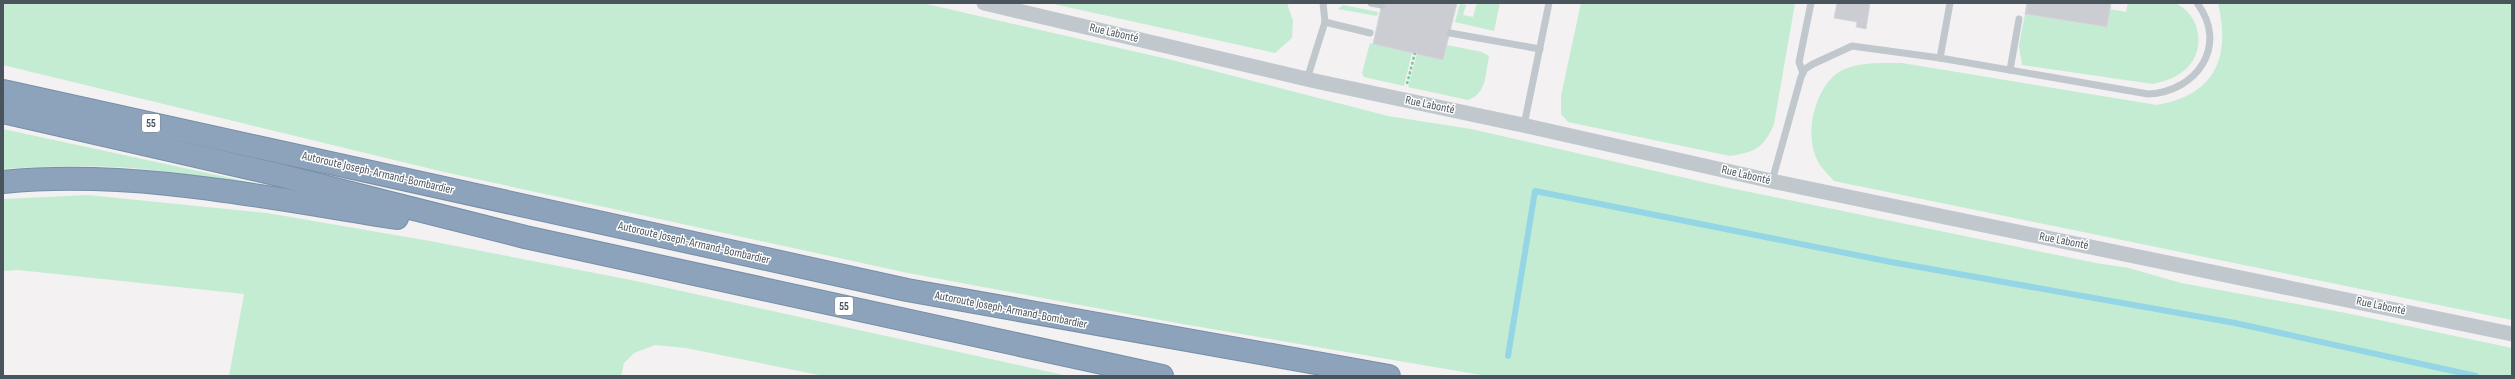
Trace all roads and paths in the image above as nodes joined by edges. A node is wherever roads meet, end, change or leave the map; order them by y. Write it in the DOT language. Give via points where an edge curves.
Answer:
graph roads {
  1 [pos="984,3"];
  2 [pos="1324,3"];
  3 [pos="1371,3"];
  4 [pos="1549,3"];
  5 [pos="1811,3"];
  6 [pos="1950,3"];
  7 [pos="2197,3"];
  8 [pos="1382,6"];
  9 [pos="2019,19"];
  10 [pos="1325,22"];
  11 [pos="1370,33"];
  12 [pos="1450,33"];
  13 [pos="1540,49"];
  14 [pos="1415,53"];
  15 [pos="1940,58"];
  16 [pos="2010,70"];
  17 [pos="1803,73"];
  18 [pos="1307,79"];
  19 [pos="1407,84"];
  20 [pos="3,91"];
  21 [pos="3,112"];
  22 [pos="1524,125"];
  23 [pos="1772,181"];
  24 [pos="3,182"];
  25 [pos="525,237"];
  26 [pos="2512,334"];
  27 [pos="1162,376"];
  28 [pos="1389,376"];
  1 -- 18 [label="street, Rue Labonté"];
  2 -- 10 [label="lane"];
  3 -- 8 [label="lane"];
  4 -- 13 [label="lane"];
  5 -- 17 [label="lane" via="1800,62"];
  6 -- 15 [label="lane"];
  7 -- 16 [label="lane" via="2208,20 2211,42 2208,54 2191,78 2170,90 2148,94"];
  9 -- 16 [label="lane"];
  10 -- 11 [label="lane"];
  10 -- 18 [label="lane"];
  12 -- 13 [label="lane"];
  13 -- 22 [label="lane"];
  14 -- 19 [label="path"];
  15 -- 16 [label="lane"];
  15 -- 17 [label="lane" via="1852,46 1813,64"];
  17 -- 23 [label="lane"];
  18 -- 22 [label="street, Rue Labonté"];
  20 -- 28 [label="highway, Autoroute Joseph-Armand-Bombardier / 55" via="900,289"];
  21 -- 25 [label="highway" via="278,175"];
  22 -- 23 [label="street, Rue Labonté"];
  23 -- 26 [label="street, Rue Labonté"];
  24 -- 25 [label="highway" via="57,179 136,182 219,191"];
  25 -- 27 [label="highway, 55"];
}
